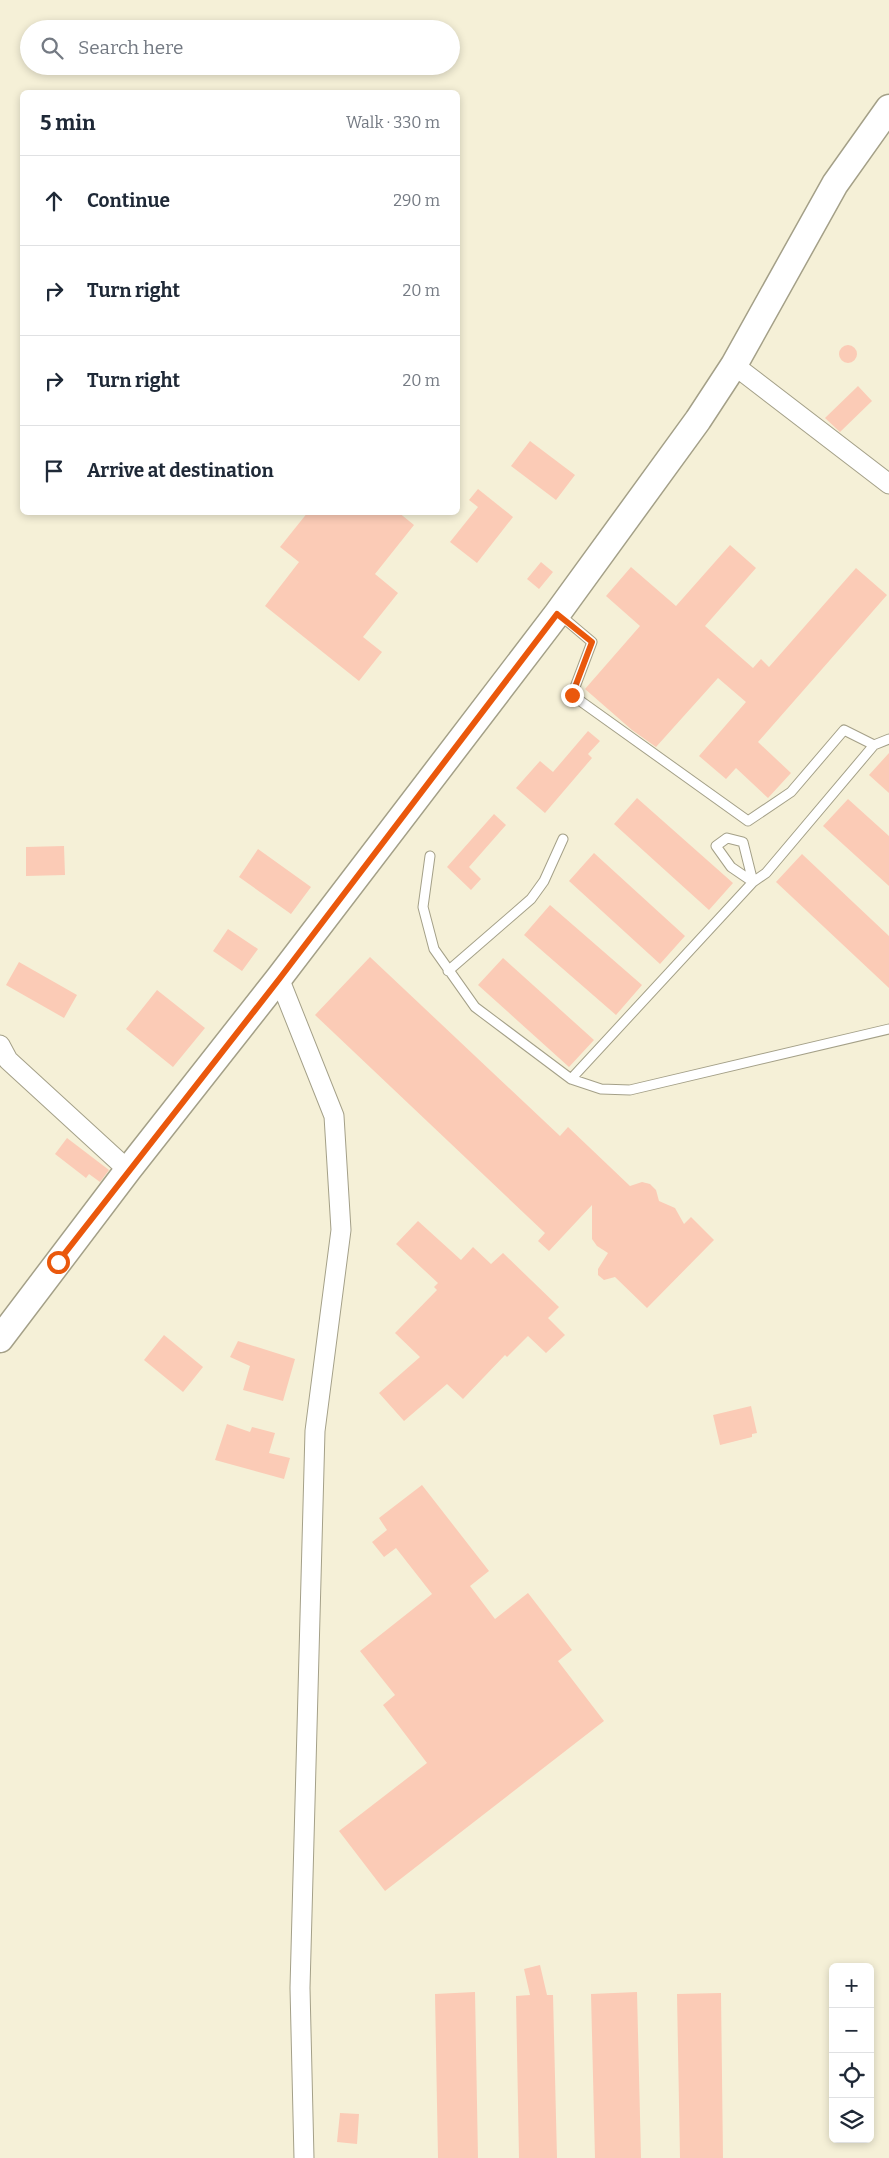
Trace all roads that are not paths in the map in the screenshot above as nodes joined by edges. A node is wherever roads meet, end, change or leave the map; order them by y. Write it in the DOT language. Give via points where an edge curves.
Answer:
graph roads {
  1 [pos="889,108"];
  2 [pos="734,364"];
  3 [pos="889,484"];
  4 [pos="557,614"];
  5 [pos="889,739"];
  6 [pos="874,745"];
  7 [pos="563,839"];
  8 [pos="430,856"];
  9 [pos="753,882"];
  10 [pos="448,971"];
  11 [pos="280,978"];
  12 [pos="889,1029"];
  13 [pos="0,1045"];
  14 [pos="571,1079"];
  15 [pos="128,1170"];
  16 [pos="0,1339"];
  17 [pos="304,2158"];
  1 -- 2 [label="main road" via="835,184"];
  2 -- 3 [label="street"];
  2 -- 4 [label="main road" via="692,428"];
  4 -- 6 [label="lane" via="592,642 572,695 748,821 791,792 844,730"];
  4 -- 11 [label="main road"];
  5 -- 6 [label="lane"];
  6 -- 9 [label="lane" via="766,872"];
  7 -- 10 [label="lane" via="544,881 531,898"];
  8 -- 10 [label="lane" via="423,906 434,949"];
  9 -- 9 [label="lane" via="731,867 716,846 727,838 743,842"];
  9 -- 14 [label="lane"];
  10 -- 14 [label="lane" via="475,1007"];
  11 -- 15 [label="main road"];
  11 -- 17 [label="street" via="334,1116 341,1230 314,1431 300,1988"];
  12 -- 14 [label="lane" via="630,1090 601,1089"];
  13 -- 15 [label="street" via="8,1060"];
  15 -- 16 [label="main road"];
}
